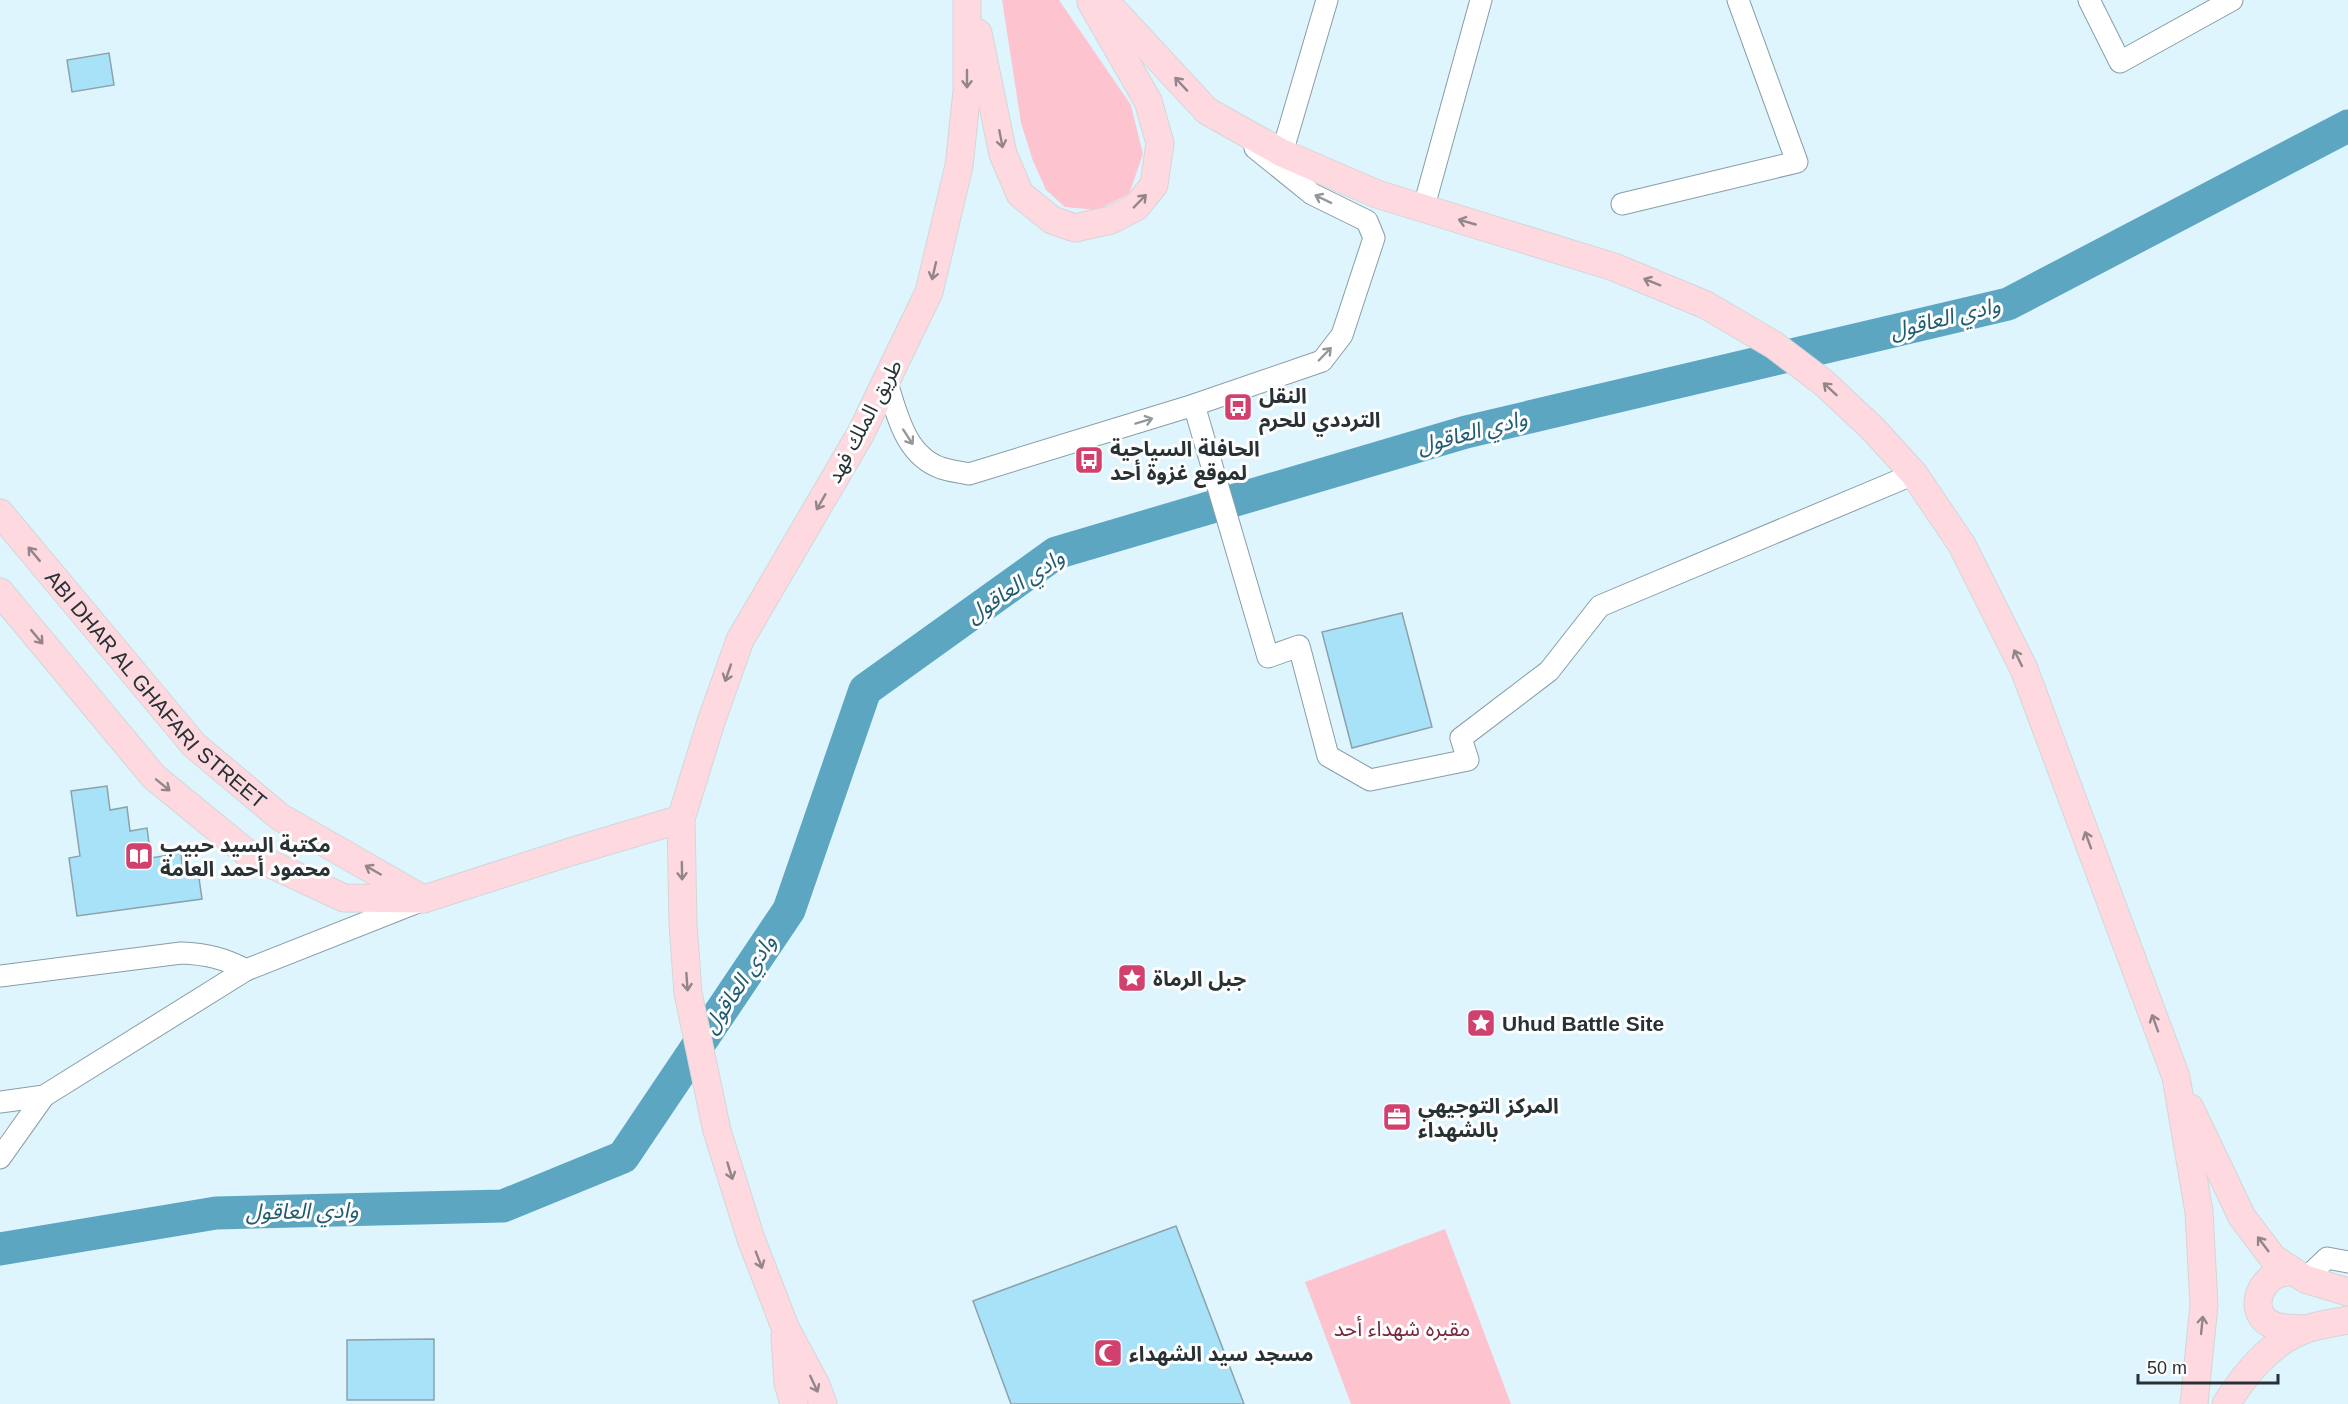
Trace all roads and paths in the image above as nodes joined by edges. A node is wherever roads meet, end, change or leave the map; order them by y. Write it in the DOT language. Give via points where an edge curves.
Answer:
graph roads {
  1 [pos="969,0"];
  2 [pos="1089,0"];
  3 [pos="1104,0"];
  4 [pos="1327,0"];
  5 [pos="1481,0"];
  6 [pos="1738,0"];
  7 [pos="2089,0"];
  8 [pos="2232,0"];
  9 [pos="1207,111"];
  10 [pos="1282,153"];
  11 [pos="1622,204"];
  12 [pos="1423,210"];
  13 [pos="887,382"];
  14 [pos="1194,405"];
  15 [pos="1914,474"];
  16 [pos="0,513"];
  17 [pos="0,592"];
  18 [pos="681,819"];
  19 [pos="424,899"];
  20 [pos="246,970"];
  21 [pos="0,976"];
  22 [pos="2176,1077"];
  23 [pos="45,1096"];
  24 [pos="0,1102"];
  25 [pos="0,1158"];
  26 [pos="2348,1262"];
  27 [pos="2299,1275"];
  28 [pos="2348,1292"];
  29 [pos="2348,1320"];
  30 [pos="785,1327"];
  31 [pos="2306,1329"];
  32 [pos="794,1404"];
  33 [pos="823,1404"];
  34 [pos="2194,1404"];
  35 [pos="2226,1404"];
  1 -- 2 [label="main road, one-way" via="1004,154 1020,194 1052,220 1075,228 1111,220 1136,207 1154,185 1160,143 1148,101"];
  1 -- 13 [label="main road, طريق الملك فهد, one-way" via="967,91 958,166 929,292"];
  9 -- 3 [label="main road, one-way"];
  4 -- 10 [label="street"];
  5 -- 12 [label="street"];
  6 -- 11 [label="street" via="1797,162"];
  7 -- 8 [label="street" via="2120,62"];
  9 -- 10 [label="main road"];
  14 -- 9 [label="street, one-way" via="1322,361 1342,335 1374,238 1366,221 1312,194"];
  10 -- 12 [label="main road"];
  15 -- 12 [label="main road, one-way" via="1824,383 1774,345 1706,305 1614,267"];
  13 -- 14 [label="street, one-way" via="904,435 922,456 940,467 969,474"];
  13 -- 18 [label="main road, طريق الملك فهد, one-way" via="740,640"];
  14 -- 15 [label="street" via="1268,657 1299,646 1328,756 1370,780 1468,760 1461,738 1549,671 1600,606"];
  22 -- 15 [label="main road, one-way" via="2024,669 1962,545"];
  19 -- 16 [label="main road, ABI DHAR AL GHAFARI STREET, one-way" via="280,817 194,745"];
  17 -- 19 [label="main road, one-way" via="154,777 247,853 345,898"];
  18 -- 19 [label="main road"];
  18 -- 30 [label="main road, طريق الملك فهد, one-way" via="688,993 717,1131 751,1239"];
  19 -- 20 [label="street"];
  20 -- 21 [label="street" via="207,954 181,953"];
  20 -- 23 [label="street"];
  27 -- 22 [label="main road, one-way" via="2273,1258 2242,1216"];
  34 -- 22 [label="main road, one-way" via="2204,1305 2199,1212"];
  23 -- 24 [label="street"];
  23 -- 25 [label="street"];
  26 -- 27 [label="street" via="2327,1258"];
  27 -- 28 [label="main road"];
  27 -- 31 [label="main road" via="2275,1275 2261,1287 2257,1304 2262,1317 2274,1326"];
  29 -- 31 [label="main road"];
  30 -- 32 [label="main road" via="788,1383"];
  30 -- 33 [label="main road, one-way"];
  31 -- 35 [label="main road" via="2275,1346 2244,1377"];
}
